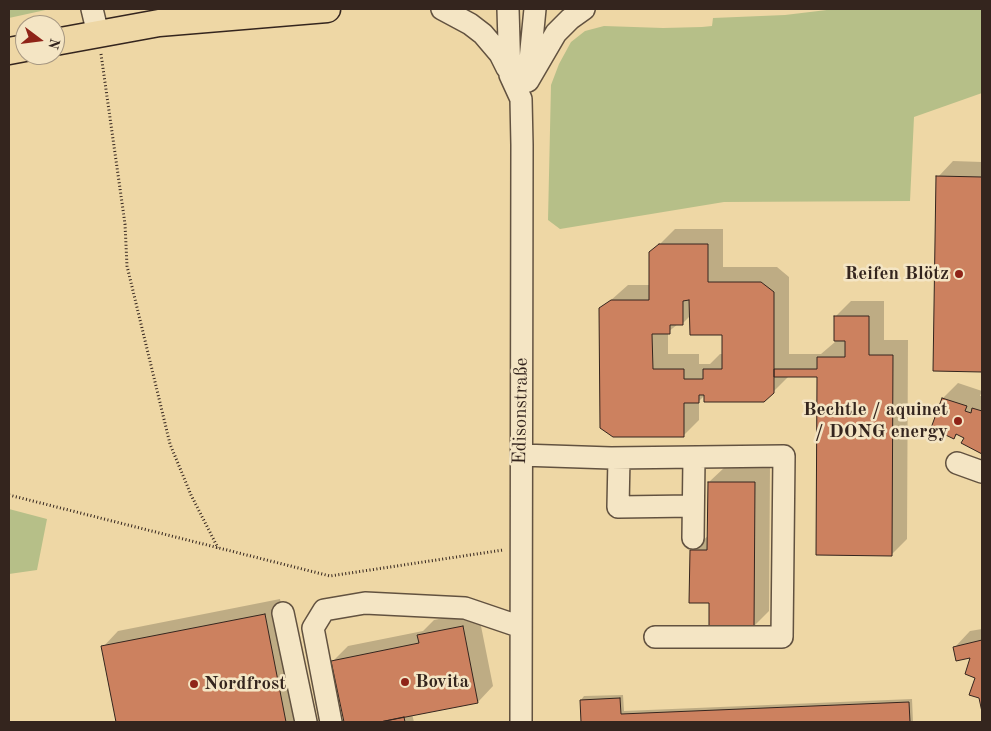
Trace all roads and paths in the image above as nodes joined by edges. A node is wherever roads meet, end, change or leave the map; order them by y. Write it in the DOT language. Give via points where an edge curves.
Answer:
graph roads {
  1 [pos="327,9"];
  2 [pos="442,9"];
  3 [pos="508,9"];
  4 [pos="535,9"];
  5 [pos="584,9"];
  6 [pos="95,21"];
  7 [pos="65,37"];
  8 [pos="520,85"];
  9 [pos="521,455"];
  10 [pos="619,458"];
  11 [pos="694,458"];
  12 [pos="956,462"];
  13 [pos="982,472"];
  14 [pos="9,494"];
  15 [pos="693,506"];
  16 [pos="693,538"];
  17 [pos="218,548"];
  18 [pos="521,548"];
  19 [pos="283,614"];
  20 [pos="521,627"];
  21 [pos="654,637"];
  22 [pos="306,722"];
  23 [pos="331,722"];
  24 [pos="521,722"];
  1 -- 6 [label="main road" via="185,20"];
  2 -- 8 [label="street" via="470,24 492,43"];
  3 -- 8 [label="street, Edisonstraße"];
  4 -- 8 [label="street, Edisonstraße"];
  5 -- 8 [label="street" via="556,33"];
  6 -- 7 [label="main road"];
  6 -- 17 [label="path" via="125,224 127,266 170,444"];
  8 -- 9 [label="street, Edisonstraße" via="524,214"];
  9 -- 10 [label="street"];
  9 -- 18 [label="street, Edisonstraße"];
  10 -- 11 [label="street"];
  10 -- 15 [label="street" via="618,507"];
  11 -- 15 [label="street"];
  11 -- 21 [label="street" via="784,456 782,637"];
  12 -- 13 [label="street"];
  14 -- 17 [label="path"];
  15 -- 16 [label="street"];
  17 -- 18 [label="path" via="330,576"];
  18 -- 20 [label="street, Edisonstraße"];
  19 -- 22 [label="street"];
  20 -- 23 [label="street" via="465,608 365,603 324,610 313,628"];
  20 -- 24 [label="street, Edisonstraße"];
}
